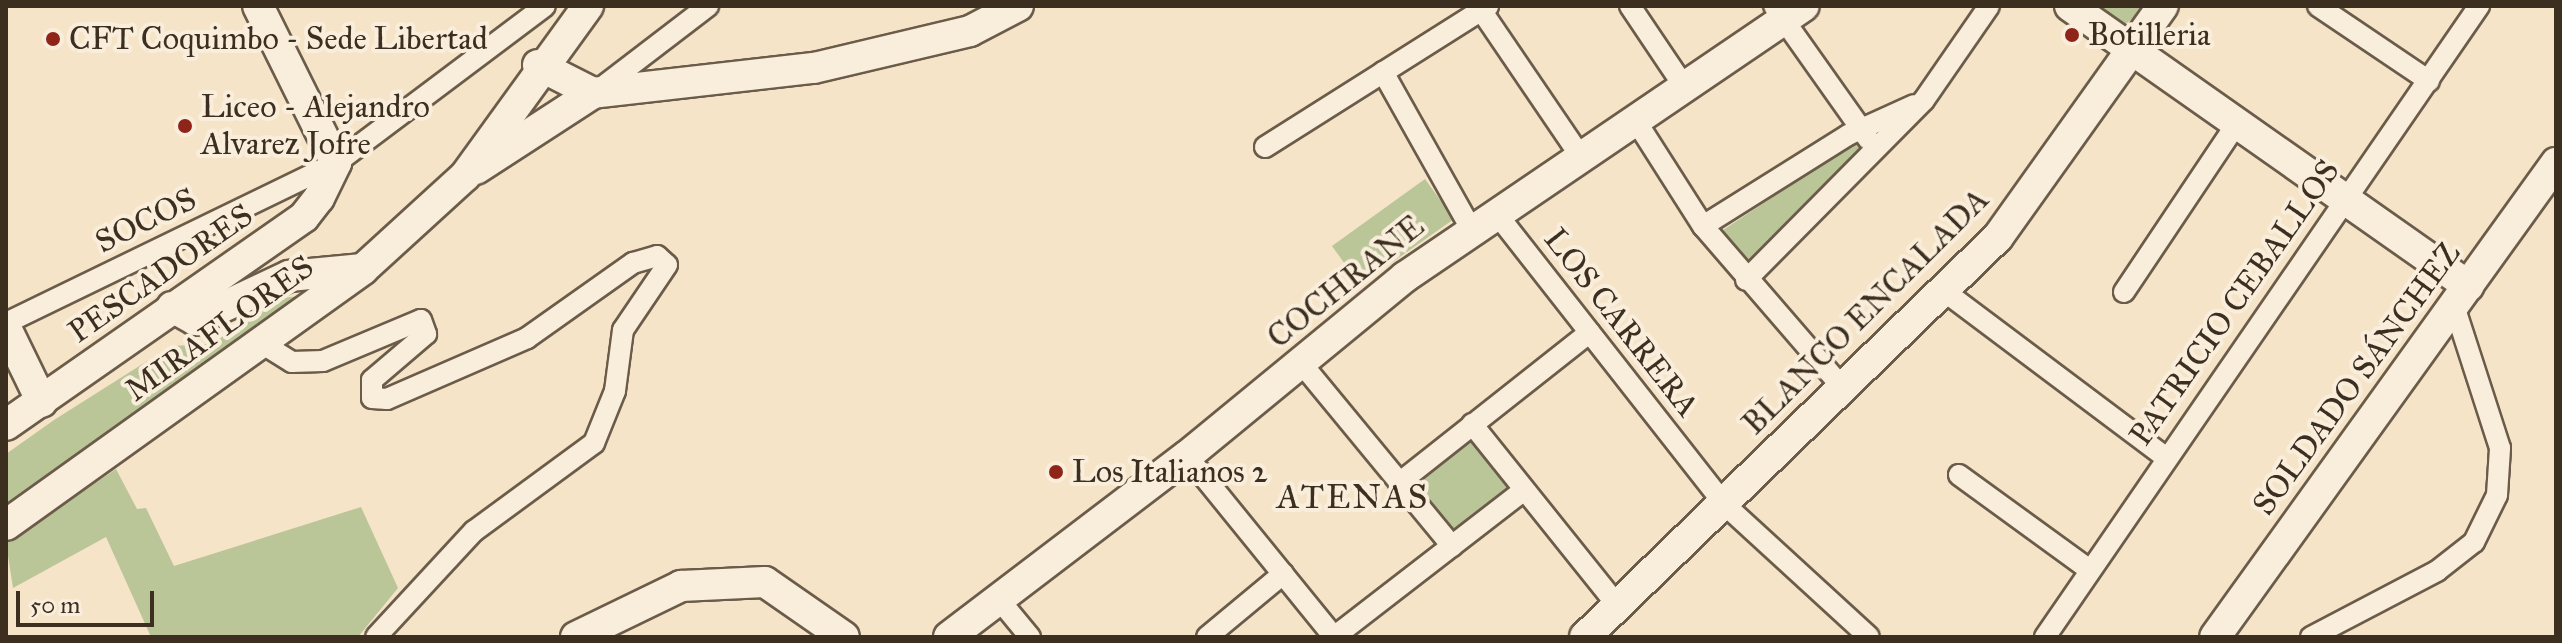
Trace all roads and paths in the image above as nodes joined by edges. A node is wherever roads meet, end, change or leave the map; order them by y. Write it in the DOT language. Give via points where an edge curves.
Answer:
graph roads {
  1 [pos="258,6"];
  2 [pos="545,6"];
  3 [pos="588,6"];
  4 [pos="708,6"];
  5 [pos="1018,6"];
  6 [pos="1630,6"];
  7 [pos="1989,6"];
  8 [pos="2070,6"];
  9 [pos="2163,6"];
  10 [pos="2318,6"];
  11 [pos="2479,6"];
  12 [pos="1484,8"];
  13 [pos="1787,11"];
  14 [pos="2132,52"];
  15 [pos="538,65"];
  16 [pos="1383,72"];
  17 [pos="2429,81"];
  18 [pos="1685,88"];
  19 [pos="593,93"];
  20 [pos="1924,100"];
  21 [pos="1636,121"];
  22 [pos="2237,123"];
  23 [pos="1860,130"];
  24 [pos="1265,147"];
  25 [pos="1876,150"];
  26 [pos="1581,157"];
  27 [pos="336,163"];
  28 [pos="2556,163"];
  29 [pos="465,176"];
  30 [pos="2346,196"];
  31 [pos="1484,221"];
  32 [pos="1703,226"];
  33 [pos="363,269"];
  34 [pos="1746,280"];
  35 [pos="1944,291"];
  36 [pos="2124,292"];
  37 [pos="2461,296"];
  38 [pos="172,307"];
  39 [pos="6,325"];
  40 [pos="1590,332"];
  41 [pos="263,344"];
  42 [pos="1302,364"];
  43 [pos="1843,388"];
  44 [pos="42,402"];
  45 [pos="1472,424"];
  46 [pos="6,425"];
  47 [pos="1187,456"];
  48 [pos="2164,456"];
  49 [pos="1959,475"];
  50 [pos="1399,483"];
  51 [pos="1524,490"];
  52 [pos="1725,505"];
  53 [pos="6,525"];
  54 [pos="1452,546"];
  55 [pos="2087,568"];
  56 [pos="1283,574"];
  57 [pos="997,597"];
  58 [pos="1618,606"];
  59 [pos="2227,632"];
  60 [pos="384,633"];
  61 [pos="576,637"];
  62 [pos="844,637"];
  63 [pos="949,637"];
  64 [pos="1030,637"];
  65 [pos="1207,637"];
  66 [pos="1334,637"];
  67 [pos="1585,637"];
  68 [pos="1869,637"];
  69 [pos="2045,637"];
  70 [pos="2311,637"];
  1 -- 27 [label="street"];
  2 -- 27 [label="street, SOCOS"];
  3 -- 15 [label="street, MIRAFLORES"];
  4 -- 19 [label="street"];
  5 -- 19 [label="street" via="970,31 814,68"];
  6 -- 18 [label="street"];
  7 -- 20 [label="street"];
  8 -- 14 [label="street"];
  9 -- 14 [label="street, BLANCO ENCALADA"];
  10 -- 17 [label="street"];
  11 -- 17 [label="street, PATRICIO CEBALLOS"];
  12 -- 16 [label="street"];
  12 -- 26 [label="street"];
  13 -- 18 [label="street, COCHRANE"];
  13 -- 23 [label="street"];
  14 -- 22 [label="street"];
  14 -- 35 [label="street, BLANCO ENCALADA" via="1998,237"];
  15 -- 19 [label="street"];
  15 -- 29 [label="street, MIRAFLORES"];
  16 -- 24 [label="street"];
  16 -- 31 [label="street, LOS CARRERA"];
  17 -- 30 [label="street, PATRICIO CEBALLOS"];
  18 -- 21 [label="street, COCHRANE"];
  19 -- 29 [label="street, MIRAFLORES"];
  20 -- 23 [label="street"];
  20 -- 25 [label="street"];
  21 -- 26 [label="street, COCHRANE"];
  21 -- 32 [label="street"];
  22 -- 30 [label="street"];
  22 -- 36 [label="street"];
  23 -- 25 [label="street"];
  23 -- 32 [label="street"];
  25 -- 34 [label="street"];
  26 -- 31 [label="street, COCHRANE"];
  27 -- 38 [label="street, PESCADORES" via="304,217"];
  27 -- 39 [label="street, SOCOS"];
  28 -- 37 [label="street, SOLDADO SÁNCHEZ"];
  29 -- 33 [label="street, MIRAFLORES"];
  30 -- 37 [label="street"];
  30 -- 48 [label="street, PATRICIO CEBALLOS"];
  31 -- 40 [label="street, LOS CARRERA"];
  31 -- 42 [label="street, COCHRANE"];
  32 -- 34 [label="street"];
  33 -- 38 [label="street" via="289,276 195,320"];
  33 -- 41 [label="street, MIRAFLORES"];
  34 -- 43 [label="street"];
  35 -- 43 [label="street, BLANCO ENCALADA"];
  35 -- 48 [label="street"];
  37 -- 59 [label="street, SOLDADO SÁNCHEZ"];
  37 -- 70 [label="street" via="2500,448 2497,495 2474,542 2437,571"];
  38 -- 44 [label="street, PESCADORES"];
  39 -- 44 [label="street"];
  40 -- 45 [label="street"];
  40 -- 52 [label="street, LOS CARRERA"];
  41 -- 53 [label="street, MIRAFLORES"];
  41 -- 60 [label="street" via="292,362 323,361 421,320 426,334 372,380 372,398 387,399 527,338 633,263 657,256 667,265 623,330 615,391 594,443 474,531"];
  42 -- 47 [label="street, COCHRANE"];
  42 -- 50 [label="street"];
  43 -- 52 [label="street, BLANCO ENCALADA"];
  44 -- 46 [label="street, PESCADORES"];
  45 -- 50 [label="street"];
  45 -- 51 [label="street"];
  47 -- 56 [label="street"];
  47 -- 57 [label="street, COCHRANE"];
  48 -- 55 [label="street, PATRICIO CEBALLOS"];
  49 -- 55 [label="street"];
  50 -- 54 [label="street"];
  51 -- 54 [label="street"];
  51 -- 58 [label="street"];
  52 -- 58 [label="street, BLANCO ENCALADA"];
  52 -- 68 [label="street, LOS CARRERA"];
  54 -- 66 [label="street"];
  55 -- 69 [label="street, PATRICIO CEBALLOS"];
  56 -- 65 [label="street"];
  56 -- 66 [label="street"];
  57 -- 63 [label="street, COCHRANE"];
  57 -- 64 [label="street"];
  58 -- 67 [label="street, BLANCO ENCALADA"];
  61 -- 62 [label="street" via="681,586 765,582"];
}
